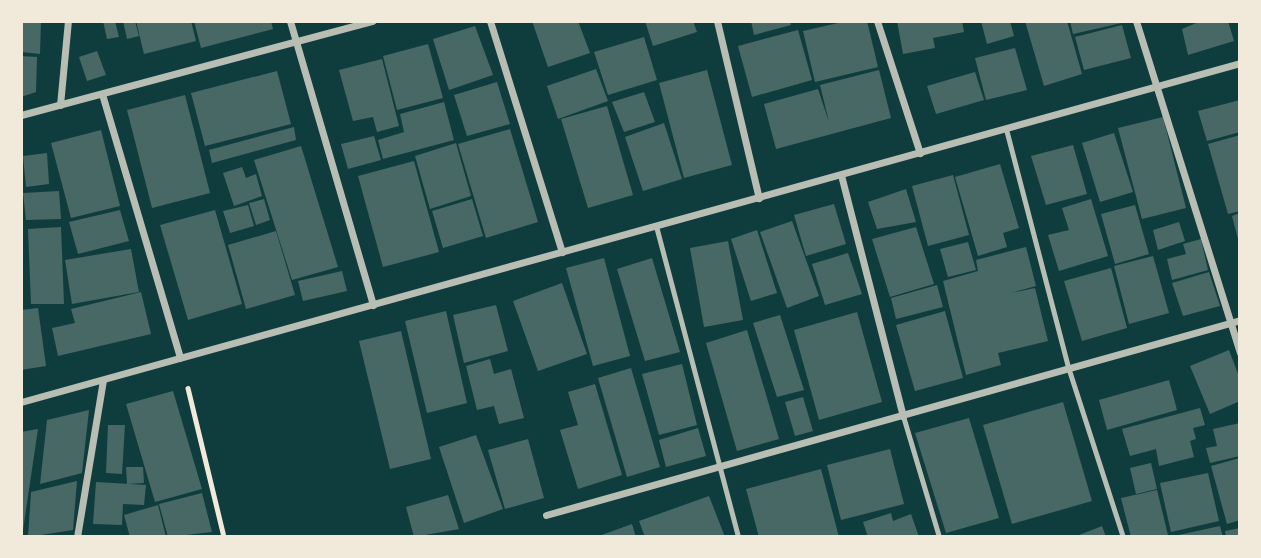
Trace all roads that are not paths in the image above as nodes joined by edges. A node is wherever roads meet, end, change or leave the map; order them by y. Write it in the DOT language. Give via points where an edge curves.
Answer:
graph roads {
  1 [pos="68,21"];
  2 [pos="290,21"];
  3 [pos="373,21"];
  4 [pos="490,21"];
  5 [pos="717,21"];
  6 [pos="877,21"];
  7 [pos="1136,21"];
  8 [pos="295,42"];
  9 [pos="1240,62"];
  10 [pos="1155,85"];
  11 [pos="102,94"];
  12 [pos="60,105"];
  13 [pos="21,115"];
  14 [pos="1006,129"];
  15 [pos="920,153"];
  16 [pos="841,175"];
  17 [pos="759,198"];
  18 [pos="656,226"];
  19 [pos="562,252"];
  20 [pos="373,305"];
  21 [pos="1236,321"];
  22 [pos="1240,352"];
  23 [pos="180,359"];
  24 [pos="1069,370"];
  25 [pos="103,380"];
  26 [pos="21,402"];
  27 [pos="904,416"];
  28 [pos="720,467"];
  29 [pos="546,515"];
  30 [pos="77,537"];
  31 [pos="738,537"];
  32 [pos="939,537"];
  33 [pos="1123,537"];
  1 -- 12 [label="street"];
  2 -- 8 [label="street"];
  3 -- 8 [label="street"];
  4 -- 19 [label="street"];
  5 -- 17 [label="street"];
  6 -- 15 [label="street"];
  7 -- 10 [label="street"];
  8 -- 11 [label="street"];
  8 -- 20 [label="street"];
  9 -- 10 [label="street"];
  10 -- 14 [label="street"];
  10 -- 21 [label="street"];
  11 -- 12 [label="street"];
  11 -- 23 [label="street"];
  12 -- 13 [label="street"];
  14 -- 15 [label="street"];
  14 -- 24 [label="lane"];
  15 -- 16 [label="street"];
  16 -- 17 [label="street"];
  16 -- 27 [label="street"];
  17 -- 18 [label="street"];
  18 -- 19 [label="street"];
  18 -- 28 [label="lane"];
  19 -- 20 [label="street"];
  20 -- 23 [label="street"];
  21 -- 22 [label="street"];
  21 -- 24 [label="street"];
  23 -- 25 [label="street"];
  24 -- 27 [label="street"];
  24 -- 33 [label="lane"];
  25 -- 26 [label="street"];
  25 -- 30 [label="street"];
  27 -- 28 [label="street"];
  27 -- 32 [label="lane"];
  28 -- 29 [label="street"];
  28 -- 31 [label="lane"];
}
